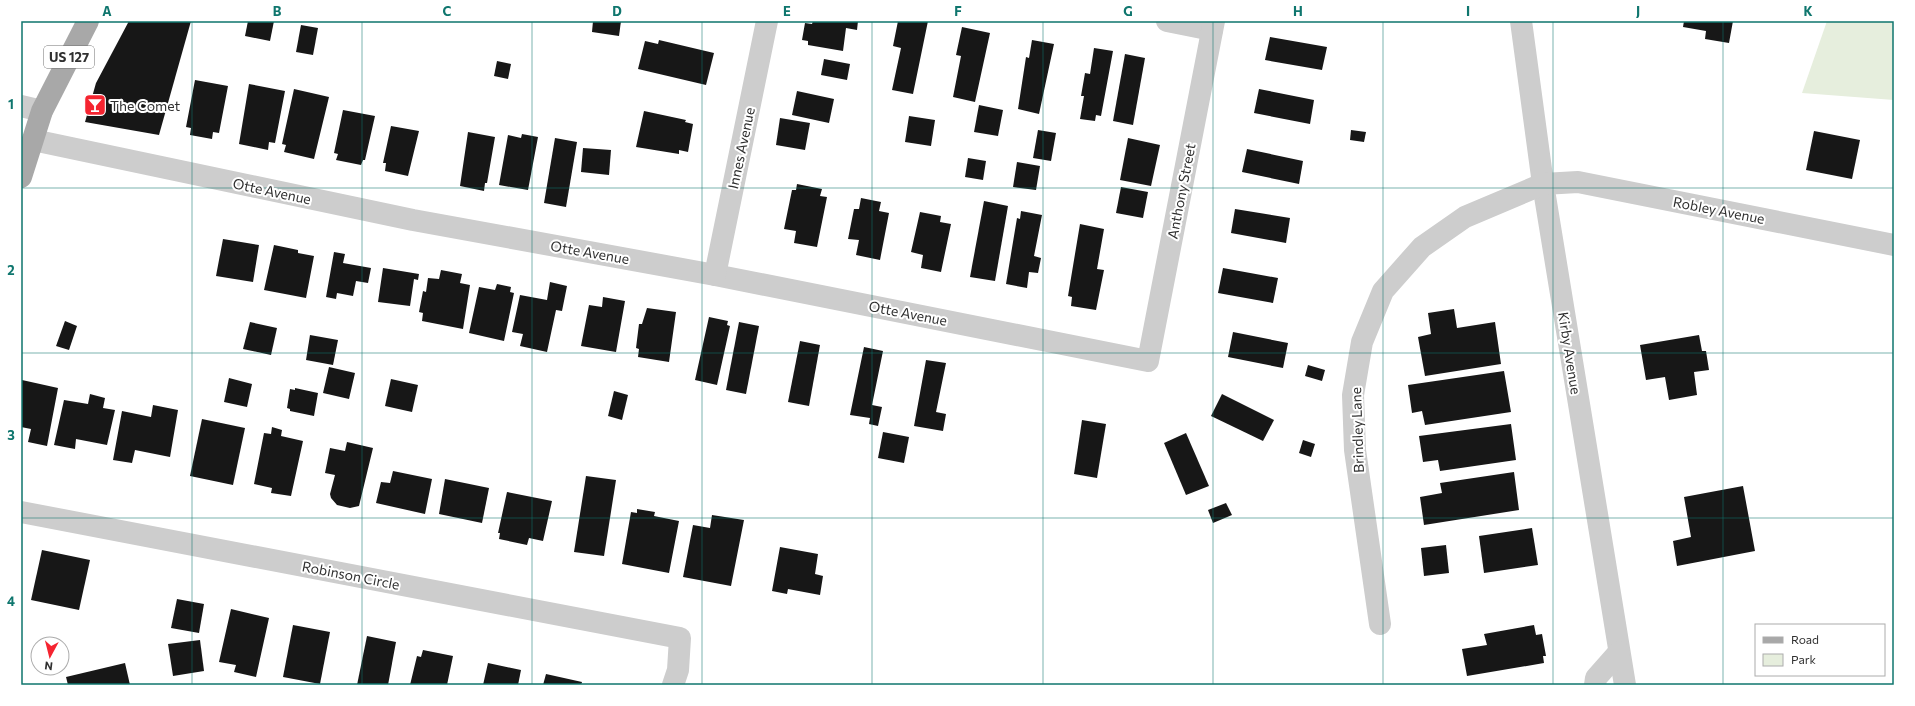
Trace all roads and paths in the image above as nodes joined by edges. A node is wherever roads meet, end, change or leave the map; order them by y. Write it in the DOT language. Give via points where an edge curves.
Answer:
graph roads {
  1 [pos="88,21"];
  2 [pos="767,21"];
  3 [pos="1166,21"];
  4 [pos="1521,21"];
  5 [pos="1213,26"];
  6 [pos="21,106"];
  7 [pos="42,111"];
  8 [pos="33,140"];
  9 [pos="21,177"];
  10 [pos="1543,184"];
  11 [pos="1894,244"];
  12 [pos="715,274"];
  13 [pos="1148,361"];
  14 [pos="21,512"];
  15 [pos="1380,624"];
  16 [pos="1619,652"];
  17 [pos="673,685"];
  18 [pos="1595,685"];
  19 [pos="1625,685"];
  1 -- 7 [label="main road, US 127"];
  2 -- 12 [label="street, Innes Avenue"];
  3 -- 5 [label="street"];
  4 -- 10 [label="street, Kirby Avenue"];
  5 -- 13 [label="street, Anthony Street"];
  6 -- 7 [label="street"];
  7 -- 8 [label="main road, US 127"];
  8 -- 9 [label="main road, US 127"];
  8 -- 12 [label="street, Otte Avenue" via="413,220"];
  10 -- 11 [label="street, Robley Avenue" via="1578,182"];
  10 -- 15 [label="street, Brindley Lane" via="1465,218 1422,247 1384,291 1362,342 1353,395 1354,450"];
  10 -- 16 [label="street, Kirby Avenue"];
  12 -- 13 [label="street, Otte Avenue"];
  14 -- 17 [label="street, Robinson Circle" via="680,638 678,670"];
  16 -- 18 [label="street" via="1596,678"];
  16 -- 19 [label="street, Kirby Avenue"];
}
